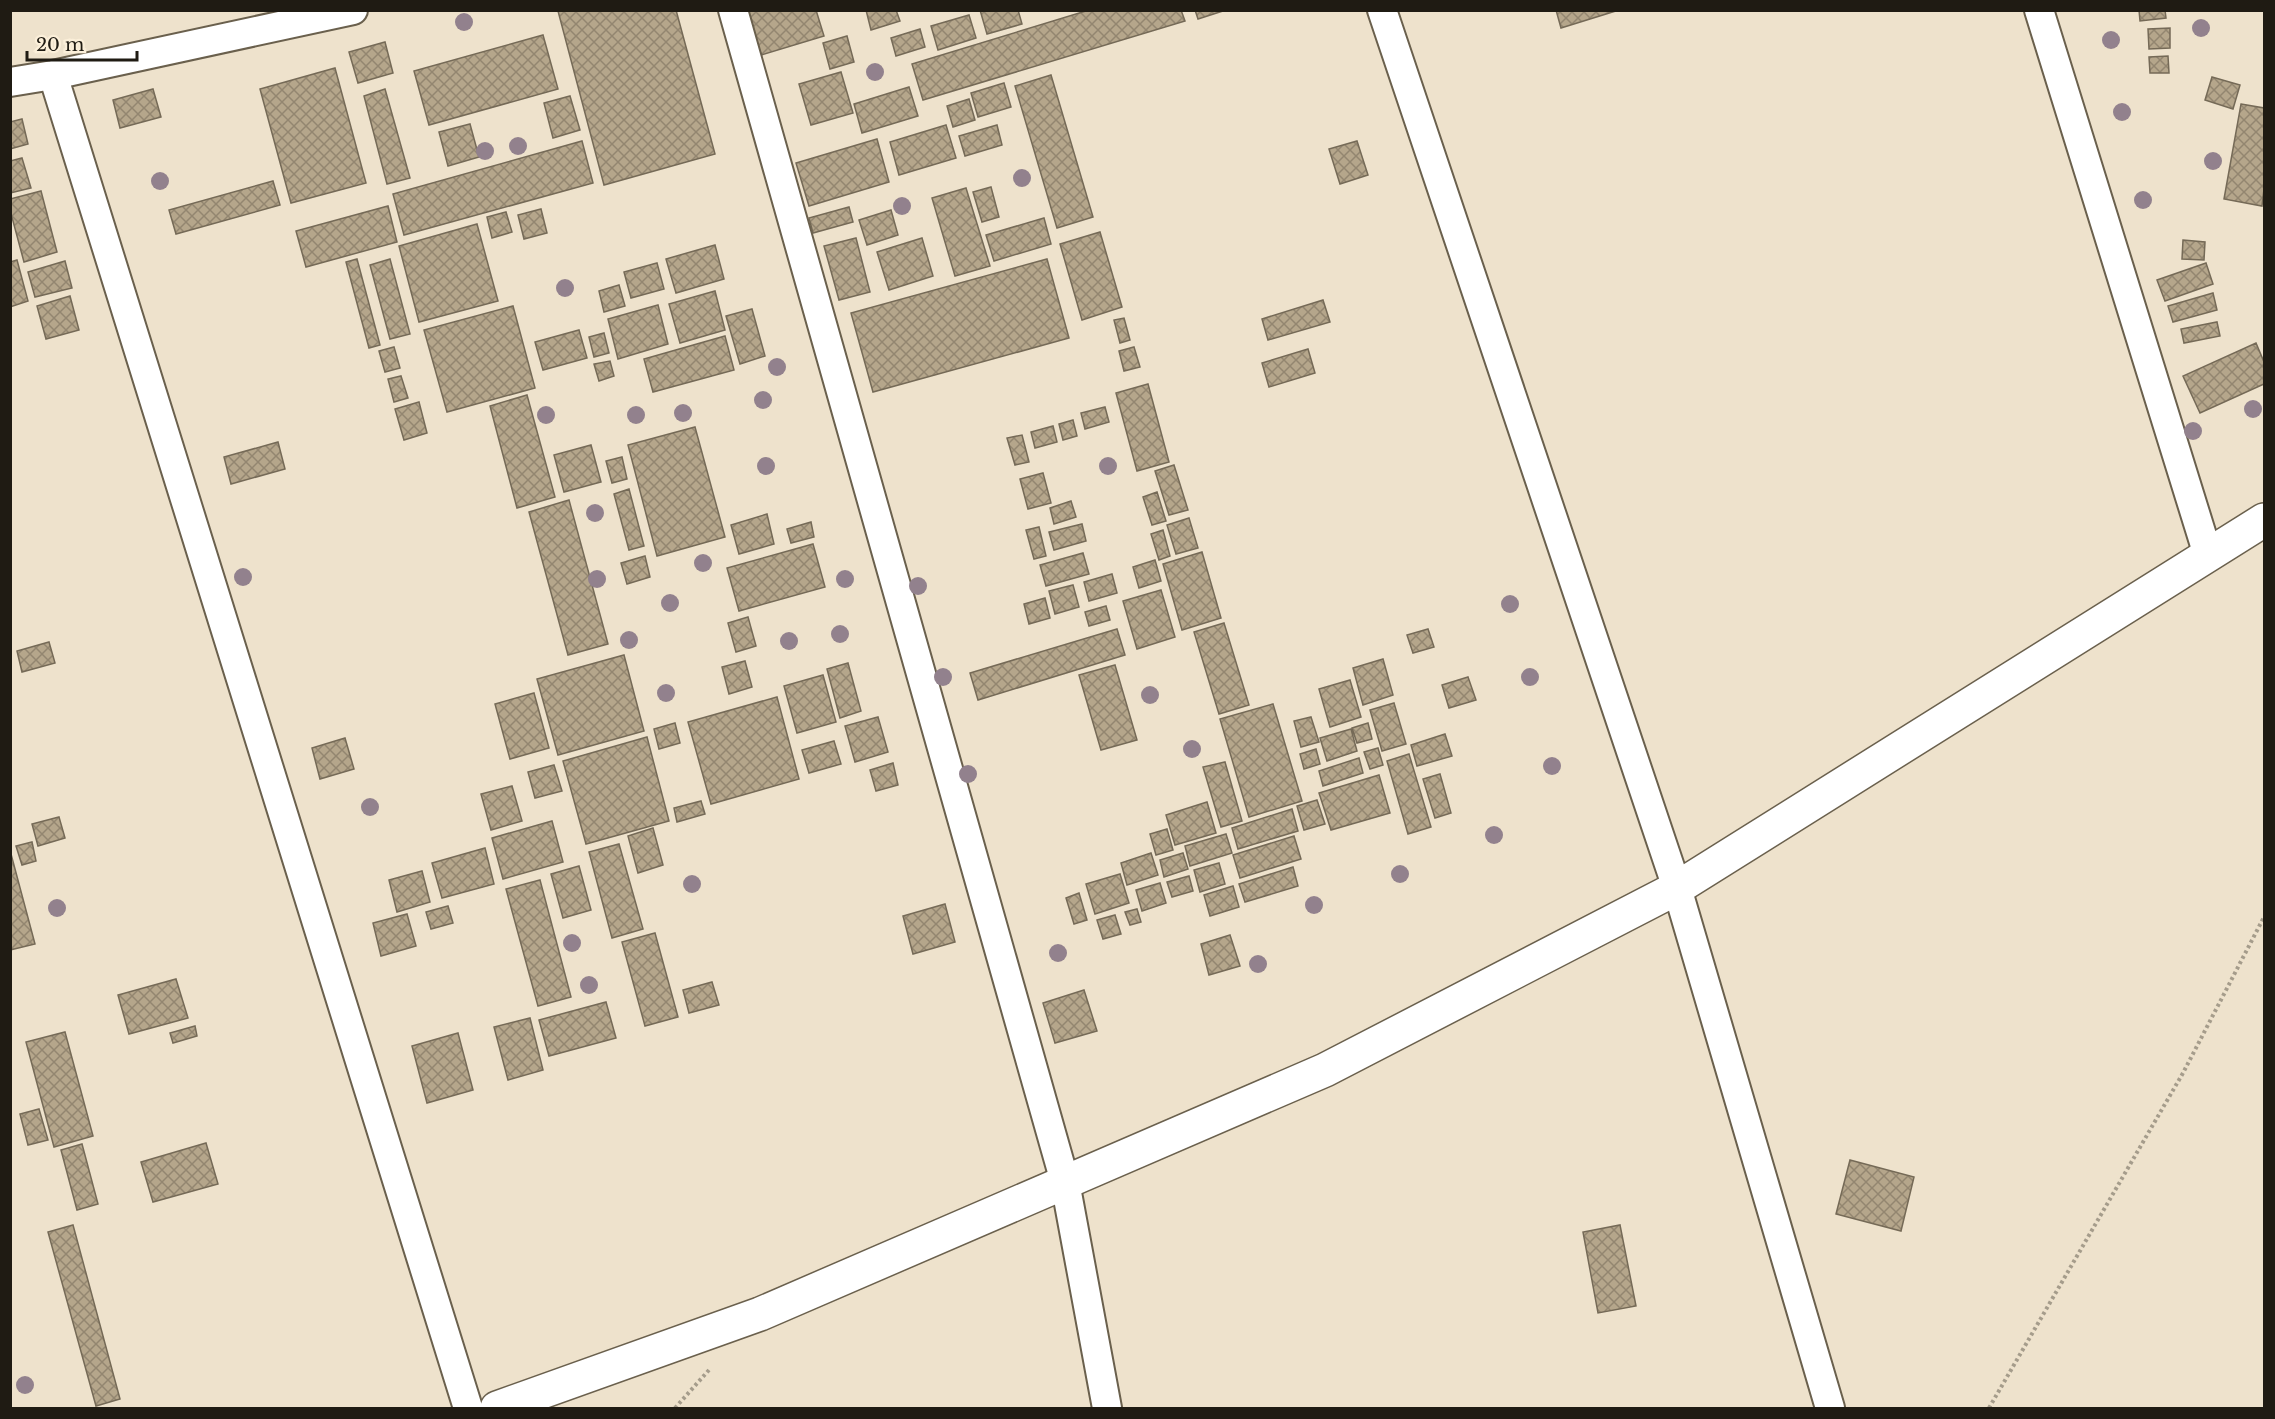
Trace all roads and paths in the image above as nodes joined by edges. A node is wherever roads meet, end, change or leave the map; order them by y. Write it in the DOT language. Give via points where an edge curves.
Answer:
graph roads {
  1 [pos="353,10"];
  2 [pos="733,10"];
  3 [pos="1382,10"];
  4 [pos="2039,10"];
  5 [pos="54,75"];
  6 [pos="10,82"];
  7 [pos="2265,520"];
  8 [pos="2208,555"];
  9 [pos="1677,888"];
  10 [pos="2265,917"];
  11 [pos="1065,1182"];
  12 [pos="468,1408"];
  13 [pos="496,1408"];
  14 [pos="1107,1408"];
  15 [pos="1830,1408"];
  16 [pos="1989,1408"];
  1 -- 5 [label="street"];
  2 -- 11 [label="street"];
  3 -- 9 [label="street"];
  4 -- 8 [label="street"];
  5 -- 6 [label="street"];
  5 -- 12 [label="street"];
  7 -- 8 [label="main road"];
  8 -- 9 [label="main road"];
  9 -- 11 [label="main road" via="1325,1070"];
  9 -- 15 [label="street"];
  10 -- 16 [label="path" via="2183,1072"];
  11 -- 13 [label="main road" via="760,1314"];
  11 -- 14 [label="street"];
}
